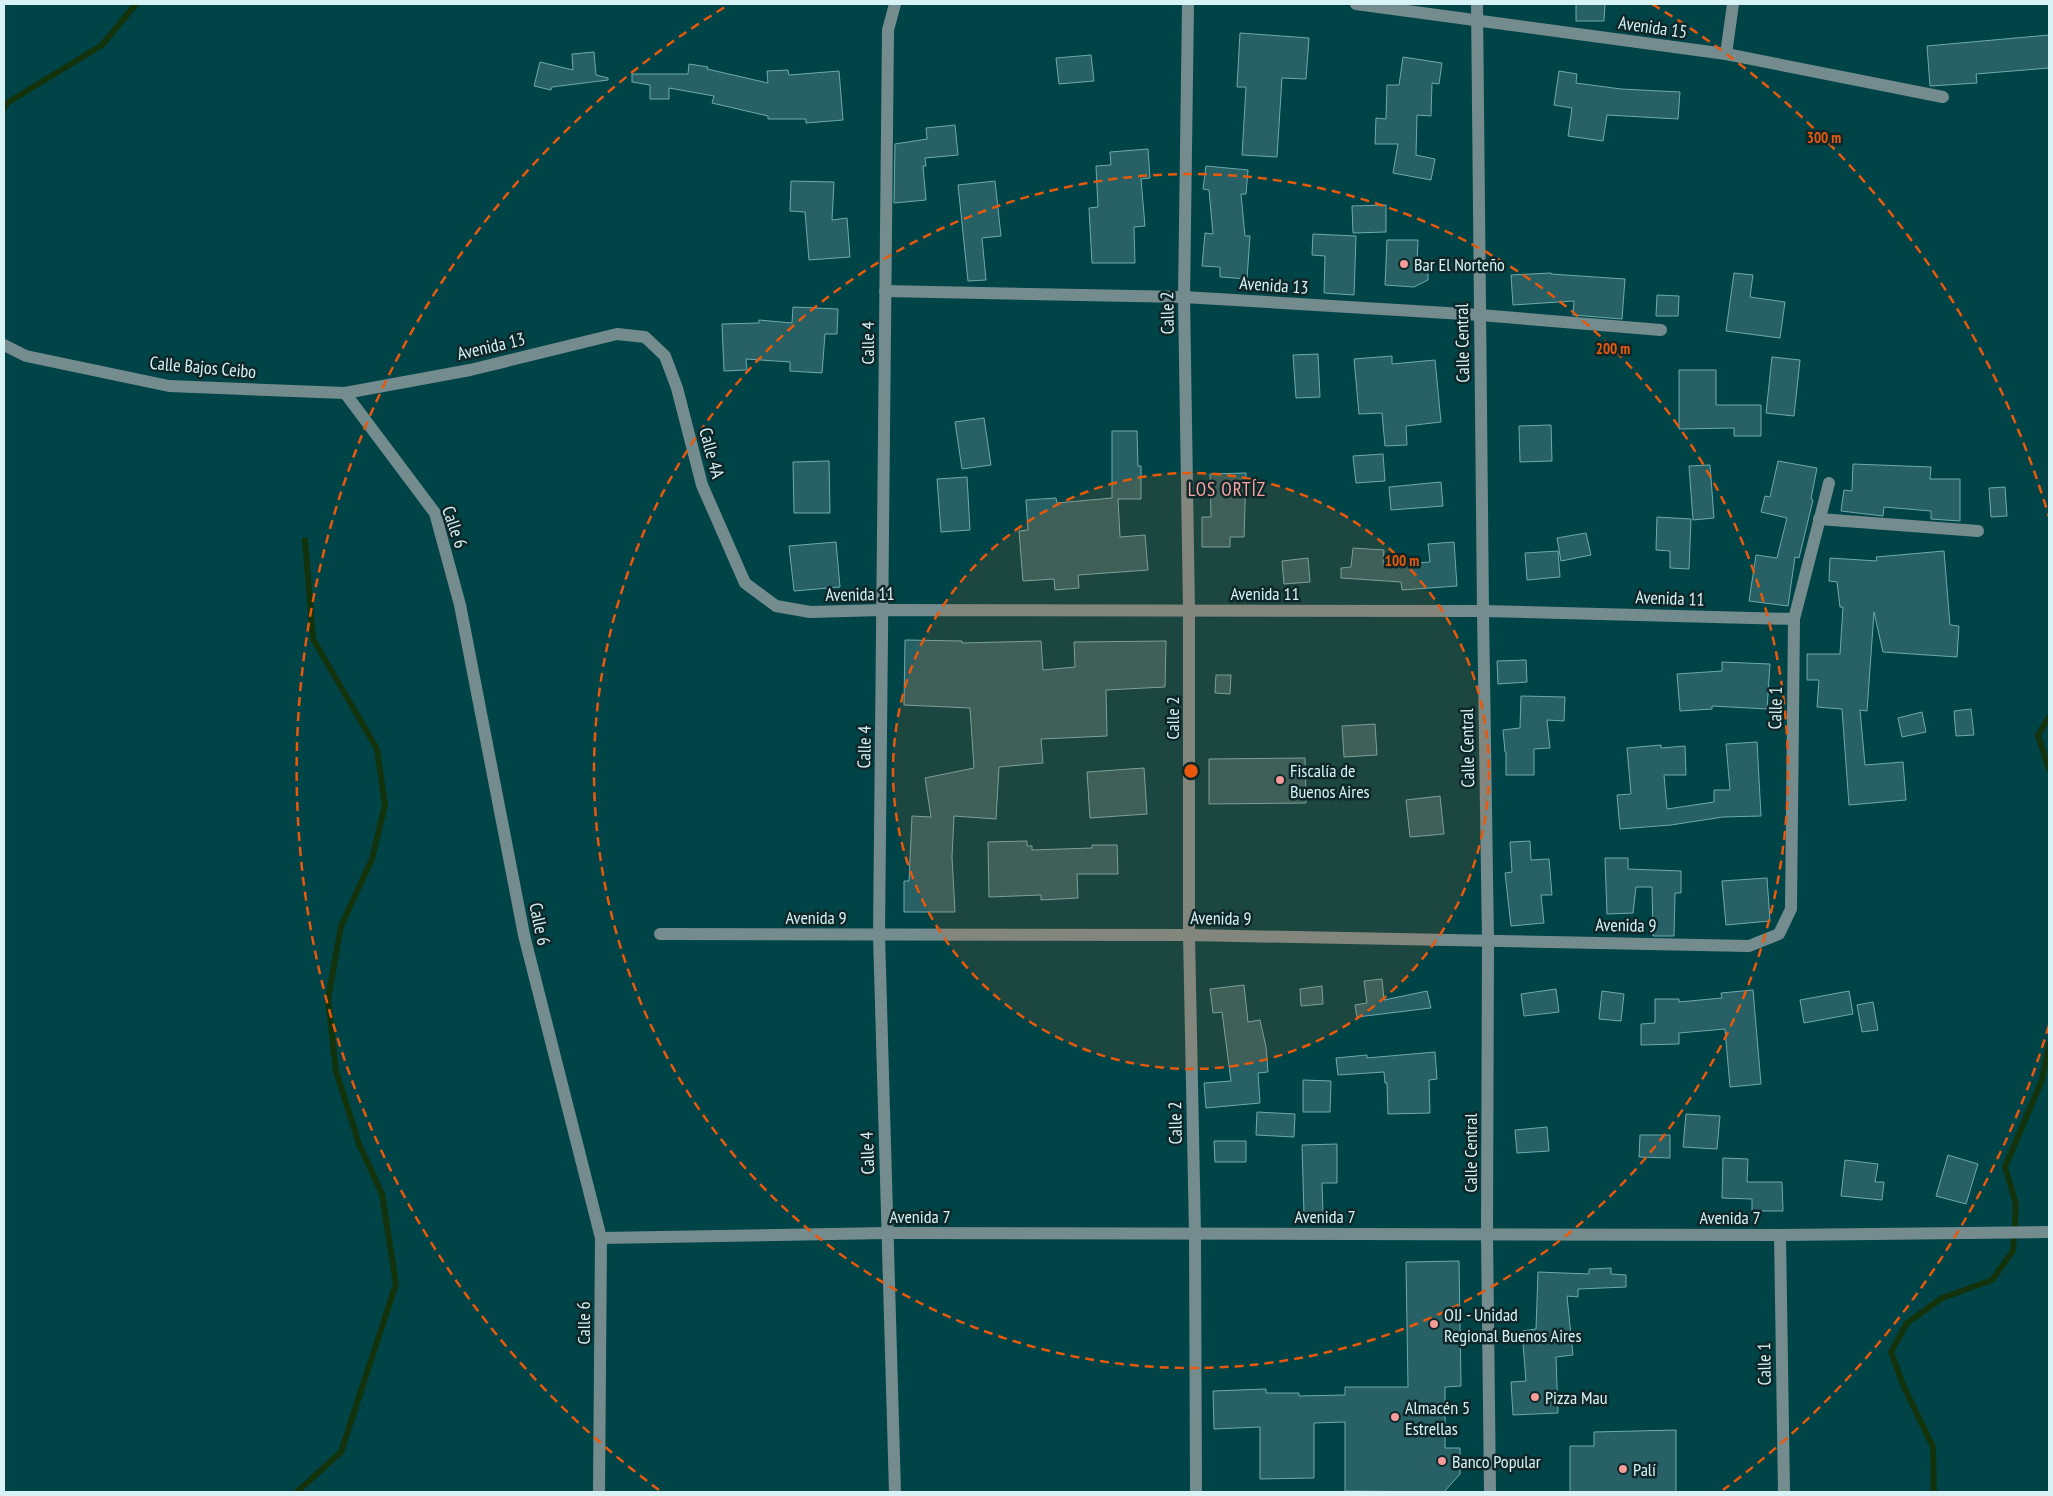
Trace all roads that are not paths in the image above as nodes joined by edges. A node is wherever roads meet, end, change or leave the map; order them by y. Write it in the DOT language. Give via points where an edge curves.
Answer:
graph roads {
  1 [pos="895,4"];
  2 [pos="1188,4"];
  3 [pos="1356,4"];
  4 [pos="1477,4"];
  5 [pos="1733,4"];
  6 [pos="1478,21"];
  7 [pos="1726,54"];
  8 [pos="1943,97"];
  9 [pos="885,291"];
  10 [pos="1184,296"];
  11 [pos="1480,315"];
  12 [pos="1661,330"];
  13 [pos="645,337"];
  14 [pos="4,345"];
  15 [pos="345,392"];
  16 [pos="1829,483"];
  17 [pos="1820,519"];
  18 [pos="1978,531"];
  19 [pos="745,582"];
  20 [pos="882,610"];
  21 [pos="1190,611"];
  22 [pos="1482,611"];
  23 [pos="1794,619"];
  24 [pos="660,934"];
  25 [pos="1779,934"];
  26 [pos="879,935"];
  27 [pos="1189,935"];
  28 [pos="1488,940"];
  29 [pos="2049,1232"];
  30 [pos="887,1233"];
  31 [pos="1194,1233"];
  32 [pos="1487,1234"];
  33 [pos="1780,1235"];
  34 [pos="601,1238"];
  35 [pos="599,1492"];
  36 [pos="895,1492"];
  37 [pos="1196,1492"];
  38 [pos="1490,1492"];
  39 [pos="1784,1492"];
  1 -- 9 [label="street, Calle 4" via="888,30"];
  2 -- 10 [label="street, Calle 2"];
  3 -- 6 [label="street, Avenida 15"];
  4 -- 6 [label="street, Calle Central"];
  5 -- 7 [label="street"];
  6 -- 7 [label="street, Avenida 15"];
  6 -- 11 [label="street, Calle Central"];
  7 -- 8 [label="street, Avenida 15"];
  9 -- 10 [label="street, Avenida 13"];
  9 -- 20 [label="street, Calle 4"];
  10 -- 11 [label="street, Avenida 13"];
  10 -- 21 [label="street, Calle 2"];
  11 -- 12 [label="street, Avenida 13"];
  11 -- 22 [label="street, Calle Central"];
  13 -- 15 [label="street, Avenida 13" via="617,334 470,370"];
  13 -- 19 [label="street, Calle 4A" via="665,356 677,388 702,485"];
  14 -- 15 [label="street, Calle Bajos Ceibo" via="26,356 169,386"];
  15 -- 34 [label="street, Calle 6" via="435,512 460,606 524,934"];
  16 -- 17 [label="street, Calle 1"];
  17 -- 18 [label="street"];
  17 -- 23 [label="street, Calle 1"];
  19 -- 20 [label="street, Avenida 11" via="776,606 810,612"];
  20 -- 21 [label="street, Avenida 11"];
  20 -- 26 [label="street, Calle 4"];
  21 -- 22 [label="street, Avenida 11"];
  21 -- 27 [label="street, Calle 2"];
  22 -- 23 [label="street, Avenida 11"];
  22 -- 28 [label="street, Calle Central"];
  23 -- 25 [label="street, Calle 1" via="1791,909"];
  24 -- 26 [label="street, Avenida 9"];
  25 -- 28 [label="street, Avenida 9" via="1749,946"];
  26 -- 27 [label="street, Avenida 9"];
  26 -- 30 [label="street, Calle 4"];
  27 -- 28 [label="street, Avenida 9"];
  27 -- 31 [label="street, Calle 2"];
  28 -- 32 [label="street, Calle Central"];
  29 -- 33 [label="street, Avenida 7"];
  30 -- 31 [label="street, Avenida 7"];
  30 -- 34 [label="street, Avenida 7"];
  30 -- 36 [label="street, Calle 4"];
  31 -- 32 [label="street, Avenida 7"];
  31 -- 37 [label="street, Calle 2"];
  32 -- 33 [label="street, Avenida 7"];
  32 -- 38 [label="street, Calle Central"];
  33 -- 39 [label="street, Calle 1"];
  34 -- 35 [label="street, Calle 6"];
}
